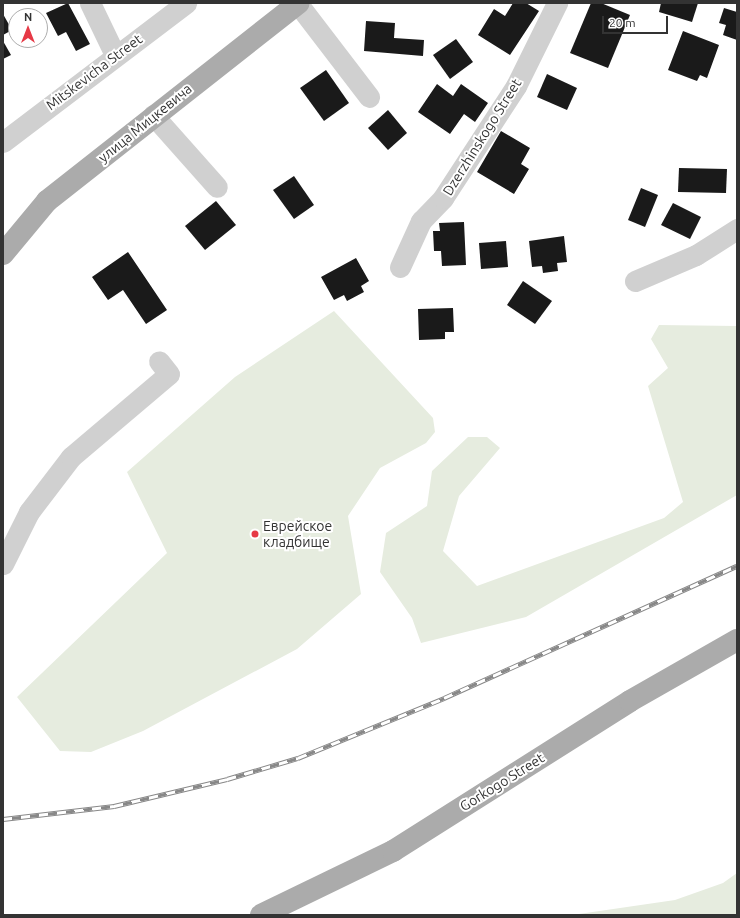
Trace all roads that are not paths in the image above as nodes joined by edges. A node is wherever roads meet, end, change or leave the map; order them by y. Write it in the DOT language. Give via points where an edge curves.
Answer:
graph roads {
  1 [pos="90,3"];
  2 [pos="186,3"];
  3 [pos="299,3"];
  4 [pos="557,3"];
  5 [pos="115,55"];
  6 [pos="369,97"];
  7 [pos="153,115"];
  8 [pos="3,142"];
  9 [pos="217,188"];
  10 [pos="737,229"];
  11 [pos="3,254"];
  12 [pos="400,267"];
  13 [pos="635,281"];
  14 [pos="159,362"];
  15 [pos="3,564"];
  16 [pos="737,640"];
  17 [pos="262,915"];
  1 -- 5 [label="street"];
  2 -- 5 [label="street, Mitskevicha Street"];
  3 -- 6 [label="street"];
  3 -- 7 [label="main road, улица Мицкевича"];
  4 -- 12 [label="street, Dzerzhinskogo Street" via="516,86 444,198 421,221"];
  5 -- 8 [label="street, Mitskevicha Street"];
  7 -- 9 [label="street"];
  7 -- 11 [label="main road, улица Мицкевича" via="47,202"];
  10 -- 13 [label="street" via="696,255"];
  14 -- 15 [label="street" via="169,374 71,457 29,512"];
  16 -- 17 [label="main road, Gorkogo Street" via="630,701 394,851"];
}
